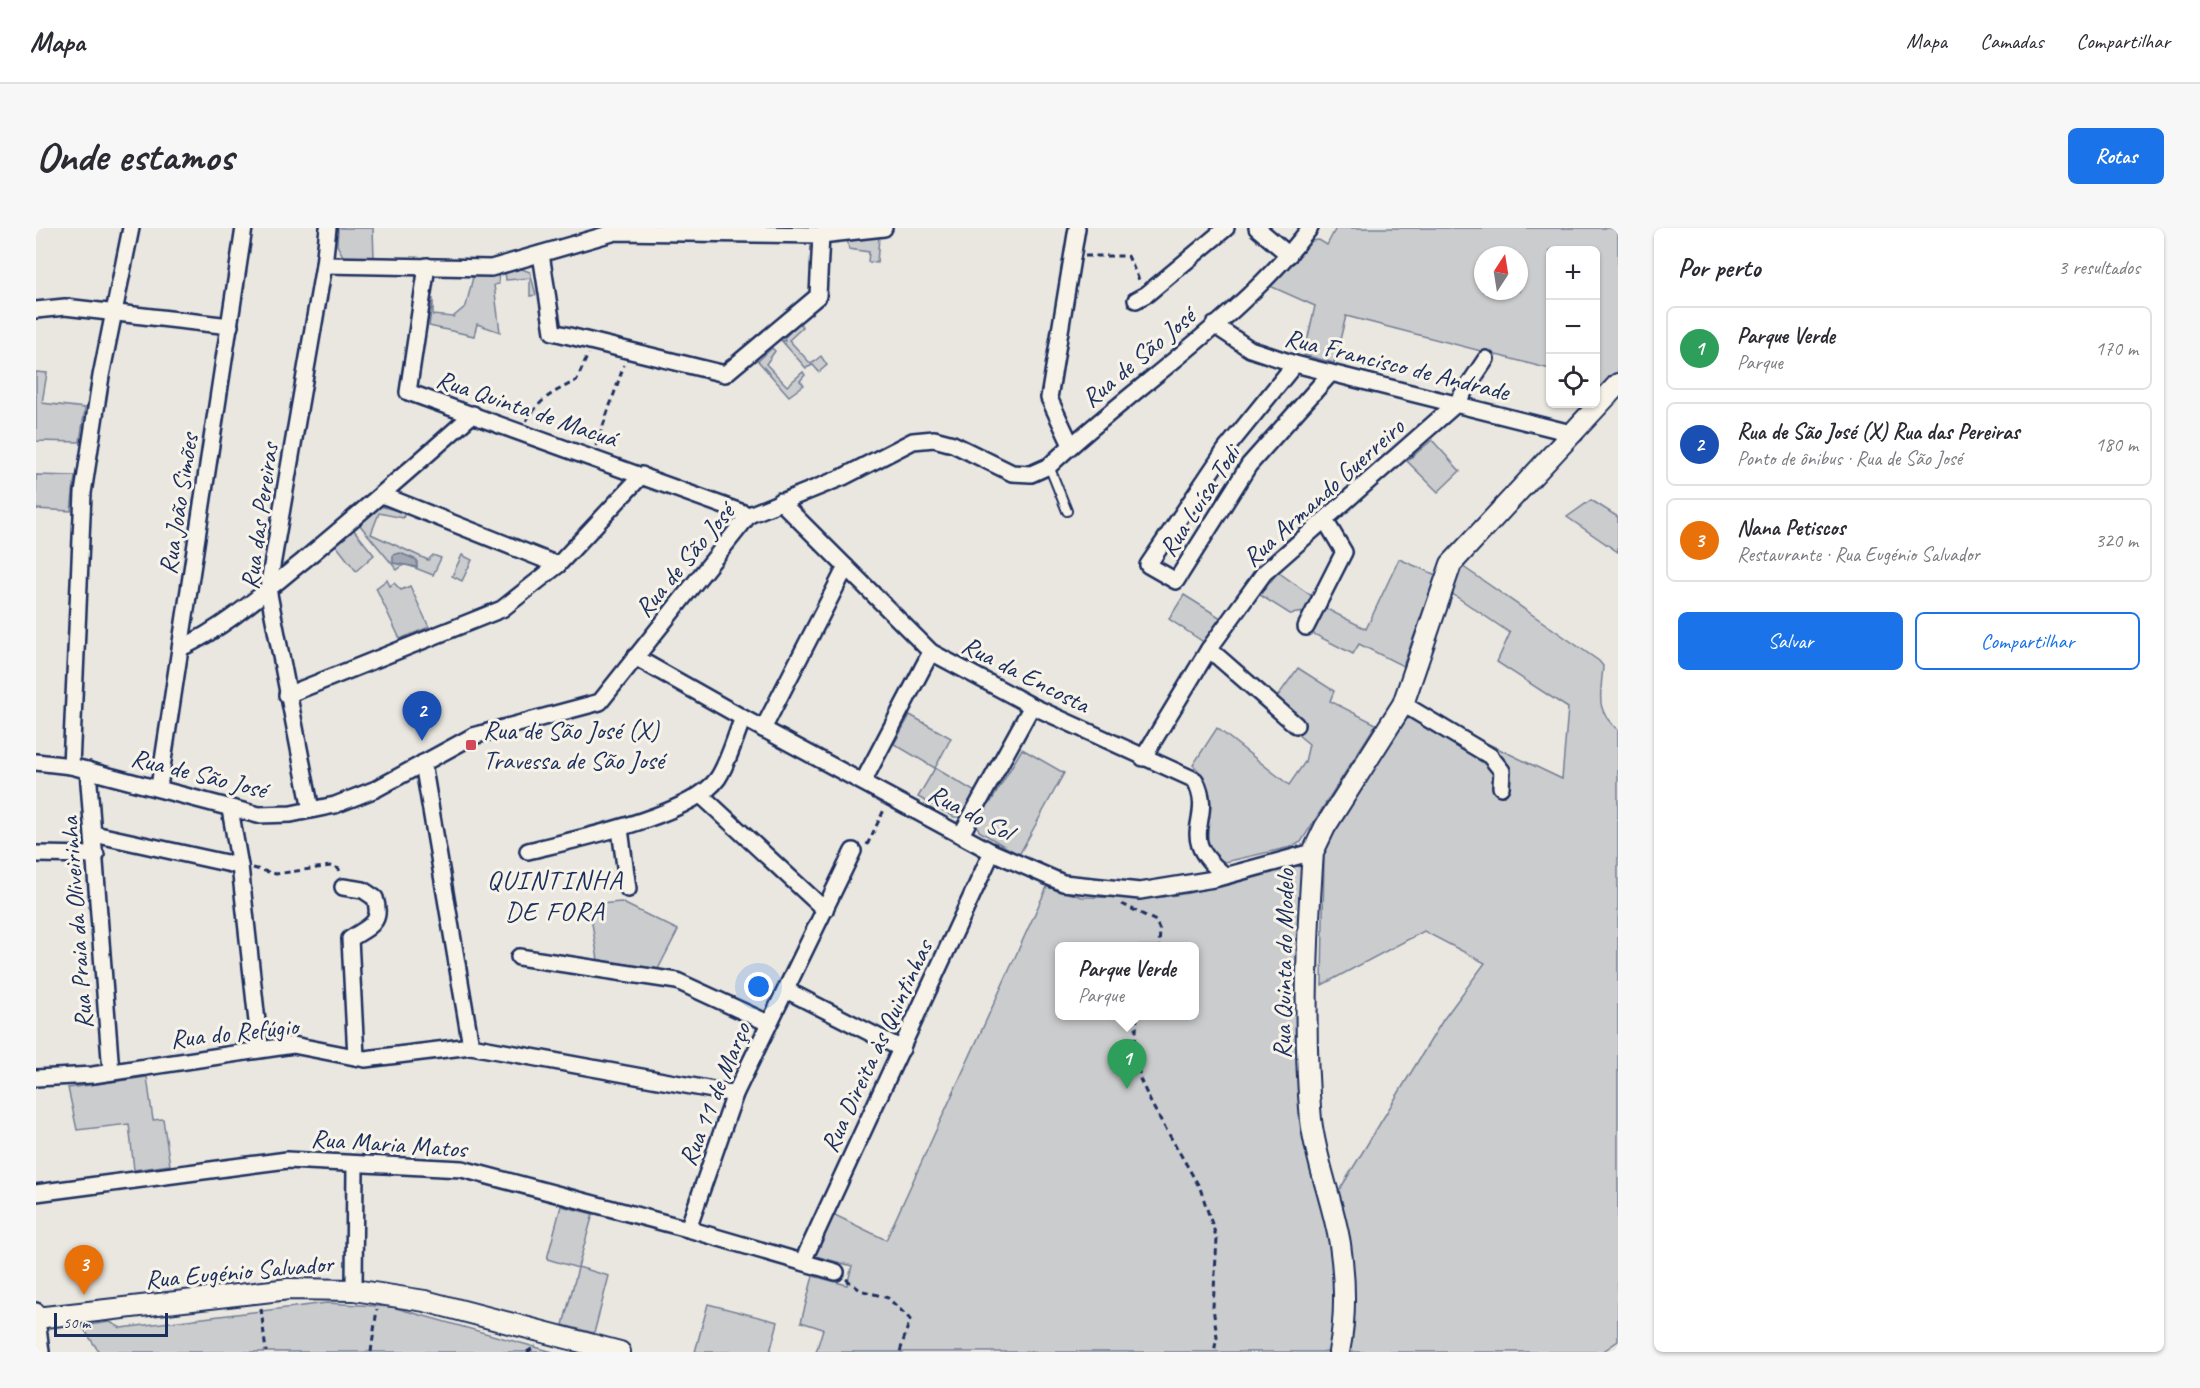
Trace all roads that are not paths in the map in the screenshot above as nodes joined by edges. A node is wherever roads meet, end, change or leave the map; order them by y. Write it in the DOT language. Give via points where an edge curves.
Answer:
graph roads {
  1 [pos="131,228"];
  2 [pos="244,228"];
  3 [pos="328,228"];
  4 [pos="884,228"];
  5 [pos="1077,228"];
  6 [pos="1226,228"];
  7 [pos="1257,228"];
  8 [pos="1310,228"];
  9 [pos="616,230"];
  10 [pos="821,235"];
  11 [pos="541,254"];
  12 [pos="1289,255"];
  13 [pos="324,265"];
  14 [pos="427,266"];
  15 [pos="1141,297"];
  16 [pos="36,310"];
  17 [pos="114,313"];
  18 [pos="1214,325"];
  19 [pos="230,326"];
  20 [pos="1486,358"];
  21 [pos="1295,364"];
  22 [pos="1331,373"];
  23 [pos="1618,384"];
  24 [pos="1456,404"];
  25 [pos="473,414"];
  26 [pos="1575,434"];
  27 [pos="1071,445"];
  28 [pos="1049,466"];
  29 [pos="642,475"];
  30 [pos="382,495"];
  31 [pos="780,501"];
  32 [pos="1067,512"];
  33 [pos="749,515"];
  34 [pos="1324,520"];
  35 [pos="558,565"];
  36 [pos="846,567"];
  37 [pos="268,589"];
  38 [pos="1306,627"];
  39 [pos="180,648"];
  40 [pos="1209,649"];
  41 [pos="931,652"];
  42 [pos="635,657"];
  43 [pos="287,694"];
  44 [pos="1403,704"];
  45 [pos="1032,706"];
  46 [pos="743,718"];
  47 [pos="1296,724"];
  48 [pos="763,729"];
  49 [pos="1143,758"];
  50 [pos="36,762"];
  51 [pos="423,763"];
  52 [pos="71,766"];
  53 [pos="88,770"];
  54 [pos="863,782"];
  55 [pos="159,787"];
  56 [pos="1501,787"];
  57 [pos="702,796"];
  58 [pos="230,809"];
  59 [pos="311,810"];
  60 [pos="620,829"];
  61 [pos="962,833"];
  62 [pos="94,834"];
  63 [pos="528,851"];
  64 [pos="853,851"];
  65 [pos="992,852"];
  66 [pos="1312,852"];
  67 [pos="36,854"];
  68 [pos="96,855"];
  69 [pos="240,866"];
  70 [pos="1226,876"];
  71 [pos="343,887"];
  72 [pos="628,889"];
  73 [pos="825,910"];
  74 [pos="519,957"];
  75 [pos="786,990"];
  76 [pos="768,1023"];
  77 [pos="471,1046"];
  78 [pos="260,1049"];
  79 [pos="902,1049"];
  80 [pos="356,1057"];
  81 [pos="111,1072"];
  82 [pos="36,1078"];
  83 [pos="735,1094"];
  84 [pos="355,1164"];
  85 [pos="36,1193"];
  86 [pos="688,1229"];
  87 [pos="803,1261"];
  88 [pos="836,1272"];
  89 [pos="354,1290"];
  90 [pos="36,1316"];
  91 [pos="40,1352"];
  92 [pos="620,1352"];
  93 [pos="1339,1352"];
  1 -- 17 [label="street"];
  2 -- 19 [label="street, Rua João Simões"];
  3 -- 13 [label="street, Rua das Pereiras"];
  4 -- 10 [label="street"];
  5 -- 27 [label="street" via="1050,398"];
  6 -- 15 [label="street"];
  7 -- 12 [label="street"];
  8 -- 12 [label="street, Rua de São José"];
  9 -- 10 [label="street"];
  9 -- 11 [label="street"];
  10 -- 11 [label="street" via="818,296 725,374 553,332"];
  11 -- 14 [label="street" via="491,268"];
  12 -- 18 [label="street, Rua de São José"];
  13 -- 14 [label="street"];
  13 -- 37 [label="street, Rua das Pereiras"];
  14 -- 25 [label="street, Rua Quinta de Macuá" via="408,392"];
  16 -- 17 [label="street" via="65,307"];
  17 -- 19 [label="street"];
  17 -- 52 [label="street" via="83,493"];
  18 -- 21 [label="street, Rua Francisco de Andrade" via="1250,349"];
  18 -- 27 [label="street, Rua de São José"];
  19 -- 39 [label="street, Rua João Simões"];
  20 -- 24 [label="street, Rua Armando Guerreiro"];
  21 -- 22 [label="street, Rua Francisco de Andrade"];
  21 -- 22 [label="street, Rua Luísa Todi" via="1226,449 1148,565 1176,581 1249,465"];
  22 -- 24 [label="street, Rua Francisco de Andrade"];
  23 -- 26 [label="street, Rua Quinta do Modelo"];
  24 -- 26 [label="street, Rua Francisco de Andrade"];
  24 -- 34 [label="street, Rua Armando Guerreiro"];
  25 -- 29 [label="street, Rua Quinta de Macuá"];
  25 -- 30 [label="street"];
  26 -- 44 [label="street, Rua Quinta do Modelo" via="1451,564"];
  27 -- 28 [label="street, Rua de São José"];
  28 -- 31 [label="street, Rua de São José" via="1031,474 1012,473 953,444 934,439 913,441 843,477"];
  28 -- 32 [label="lane"];
  29 -- 33 [label="street, Rua Quinta de Macuá"];
  29 -- 35 [label="street"];
  30 -- 35 [label="street"];
  30 -- 37 [label="street"];
  31 -- 33 [label="street, Rua de São José"];
  31 -- 36 [label="street, Rua da Encosta"];
  33 -- 42 [label="street, Rua de São José"];
  34 -- 38 [label="street" via="1344,552"];
  34 -- 40 [label="street, Rua Armando Guerreiro" via="1264,573"];
  35 -- 43 [label="street" via="502,609"];
  36 -- 41 [label="street, Rua da Encosta"];
  36 -- 48 [label="street"];
  37 -- 39 [label="street" via="242,612"];
  37 -- 43 [label="street, Rua das Pereiras"];
  39 -- 55 [label="street, Rua João Simões"];
  40 -- 47 [label="street"];
  40 -- 49 [label="street, Rua Armando Guerreiro"];
  41 -- 45 [label="street, Rua da Encosta"];
  41 -- 54 [label="street"];
  42 -- 46 [label="street, Rua do Sol"];
  42 -- 51 [label="street, Rua de São José" via="600,702 474,736"];
  43 -- 59 [label="street, Rua das Pereiras"];
  44 -- 56 [label="street" via="1490,756 1502,771"];
  44 -- 66 [label="street, Rua Quinta do Modelo"];
  45 -- 49 [label="street, Rua da Encosta"];
  45 -- 61 [label="street"];
  46 -- 48 [label="street, Rua do Sol"];
  46 -- 57 [label="street" via="718,777"];
  48 -- 54 [label="street, Rua do Sol"];
  49 -- 70 [label="street, Rua da Encosta" via="1195,780 1200,790 1198,841 1202,855"];
  50 -- 52 [label="street, Rua de São José"];
  51 -- 59 [label="street, Rua de São José" via="357,797"];
  51 -- 77 [label="street"];
  52 -- 53 [label="street, Rua de São José"];
  53 -- 55 [label="street, Rua de São José"];
  53 -- 62 [label="street, Rua Praia da Oliveirinha"];
  54 -- 61 [label="street, Rua do Sol"];
  55 -- 58 [label="street, Rua de São José"];
  57 -- 60 [label="street"];
  57 -- 73 [label="street"];
  58 -- 59 [label="street, Rua de São José" via="273,816"];
  58 -- 69 [label="street"];
  60 -- 63 [label="street"];
  60 -- 72 [label="street"];
  61 -- 65 [label="street, Rua do Sol"];
  62 -- 68 [label="street, Rua Praia da Oliveirinha"];
  62 -- 69 [label="street"];
  64 -- 73 [label="street, Rua 11 de Março"];
  65 -- 70 [label="street, Rua do Sol" via="1063,883 1140,891"];
  65 -- 79 [label="street, Rua Direita às Quintinhas"];
  66 -- 70 [label="street, Rua do Sol"];
  66 -- 93 [label="street, Rua Quinta do Modelo" via="1308,1075 1318,1158 1340,1243 1344,1327"];
  67 -- 68 [label="street"];
  68 -- 81 [label="street, Rua Praia da Oliveirinha"];
  69 -- 78 [label="street"];
  71 -- 80 [label="street" via="363,890 375,898 379,911 376,921 350,939"];
  73 -- 75 [label="street, Rua 11 de Março"];
  74 -- 76 [label="street" via="677,981"];
  75 -- 76 [label="street, Rua 11 de Março"];
  75 -- 79 [label="street"];
  76 -- 83 [label="street, Rua 11 de Março"];
  77 -- 80 [label="street, Rua do Refúgio" via="374,1059"];
  77 -- 83 [label="street, Rua do Refúgio"];
  78 -- 80 [label="street, Rua do Refúgio" via="308,1046"];
  78 -- 81 [label="street, Rua do Refúgio"];
  79 -- 87 [label="street, Rua Direita às Quintinhas"];
  81 -- 82 [label="street, Rua do Refúgio"];
  83 -- 86 [label="street, Rua 11 de Março"];
  84 -- 85 [label="street, Rua Maria Matos" via="287,1160"];
  84 -- 86 [label="street, Rua Maria Matos" via="462,1169"];
  84 -- 89 [label="street"];
  86 -- 87 [label="street, Rua Maria Matos"];
  87 -- 88 [label="street, Rua Maria Matos"];
  89 -- 90 [label="street, Rua Eugénio Salvador" via="289,1289"];
  89 -- 92 [label="street, Rua Eugénio Salvador" via="425,1301"];
  90 -- 91 [label="street"];
}
